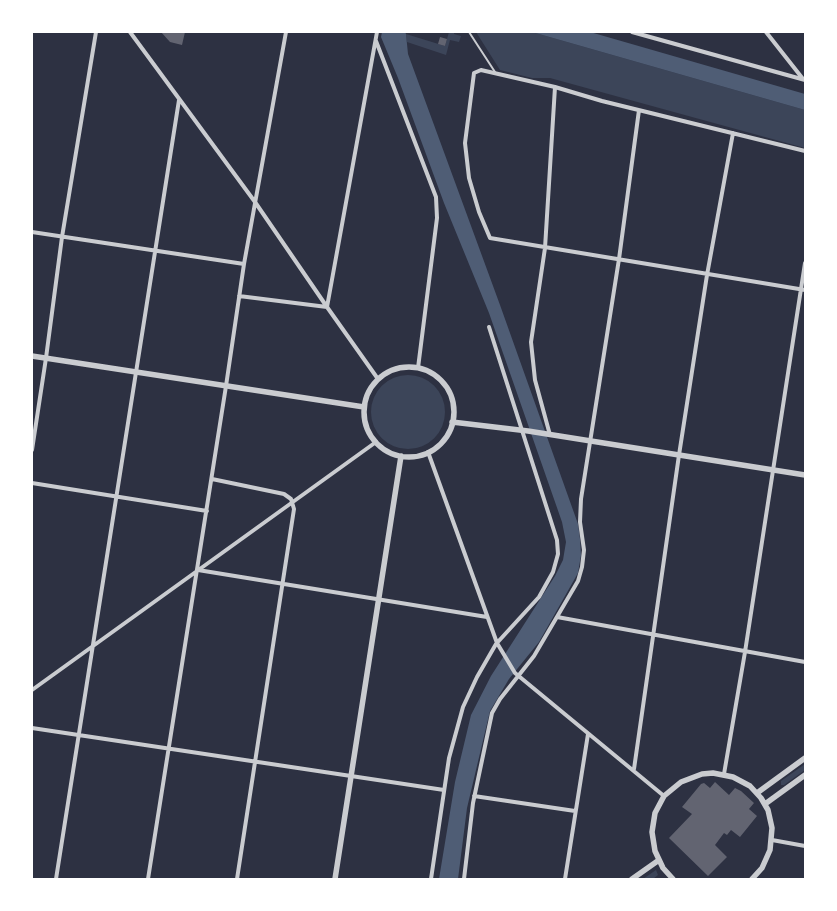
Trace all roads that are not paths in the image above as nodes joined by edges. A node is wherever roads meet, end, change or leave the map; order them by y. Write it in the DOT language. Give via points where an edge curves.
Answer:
graph roads {
  1 [pos="96,32"];
  2 [pos="130,32"];
  3 [pos="286,32"];
  4 [pos="377,32"];
  5 [pos="469,32"];
  6 [pos="632,32"];
  7 [pos="766,32"];
  8 [pos="376,41"];
  9 [pos="496,73"];
  10 [pos="804,80"];
  11 [pos="555,87"];
  12 [pos="179,100"];
  13 [pos="639,110"];
  14 [pos="733,133"];
  15 [pos="805,151"];
  16 [pos="255,202"];
  17 [pos="32,232"];
  18 [pos="62,237"];
  19 [pos="545,248"];
  20 [pos="155,251"];
  21 [pos="619,259"];
  22 [pos="805,263"];
  23 [pos="244,264"];
  24 [pos="707,274"];
  25 [pos="803,290"];
  26 [pos="239,296"];
  27 [pos="327,308"];
  28 [pos="489,327"];
  29 [pos="32,356"];
  30 [pos="46,358"];
  31 [pos="418,368"];
  32 [pos="136,372"];
  33 [pos="378,379"];
  34 [pos="226,386"];
  35 [pos="364,407"];
  36 [pos="452,422"];
  37 [pos="525,431"];
  38 [pos="548,434"];
  39 [pos="589,441"];
  40 [pos="376,442"];
  41 [pos="32,450"];
  42 [pos="428,452"];
  43 [pos="679,455"];
  44 [pos="402,456"];
  45 [pos="772,471"];
  46 [pos="805,475"];
  47 [pos="212,480"];
  48 [pos="32,483"];
  49 [pos="116,496"];
  50 [pos="293,502"];
  51 [pos="207,511"];
  52 [pos="197,571"];
  53 [pos="283,584"];
  54 [pos="379,600"];
  55 [pos="487,617"];
  56 [pos="557,617"];
  57 [pos="652,635"];
  58 [pos="497,643"];
  59 [pos="93,646"];
  60 [pos="745,652"];
  61 [pos="805,662"];
  62 [pos="516,675"];
  63 [pos="32,690"];
  64 [pos="32,728"];
  65 [pos="588,734"];
  66 [pos="79,735"];
  67 [pos="169,749"];
  68 [pos="805,758"];
  69 [pos="255,762"];
  70 [pos="634,769"];
  71 [pos="724,774"];
  72 [pos="805,775"];
  73 [pos="351,776"];
  74 [pos="444,790"];
  75 [pos="757,793"];
  76 [pos="474,796"];
  77 [pos="664,796"];
  78 [pos="765,804"];
  79 [pos="575,811"];
  80 [pos="772,840"];
  81 [pos="805,846"];
  82 [pos="659,860"];
  83 [pos="670,878"];
  84 [pos="756,878"];
  85 [pos="56,879"];
  86 [pos="148,879"];
  87 [pos="237,879"];
  88 [pos="335,879"];
  89 [pos="430,879"];
  90 [pos="464,879"];
  91 [pos="565,879"];
  92 [pos="632,879"];
  1 -- 18 [label="street"];
  2 -- 12 [label="street"];
  3 -- 16 [label="street"];
  4 -- 8 [label="street"];
  5 -- 9 [label="lane"];
  6 -- 10 [label="street"];
  7 -- 10 [label="street"];
  8 -- 27 [label="street"];
  8 -- 31 [label="street" via="436,197 437,207"];
  9 -- 11 [label="street"];
  9 -- 19 [label="street" via="481,70 474,73 465,143 469,178 490,238"];
  11 -- 13 [label="street"];
  11 -- 19 [label="street"];
  12 -- 16 [label="street"];
  12 -- 20 [label="street"];
  13 -- 14 [label="street"];
  13 -- 21 [label="street"];
  14 -- 15 [label="street"];
  14 -- 24 [label="street"];
  16 -- 23 [label="street"];
  16 -- 27 [label="street"];
  17 -- 18 [label="street"];
  18 -- 20 [label="street"];
  18 -- 30 [label="street"];
  19 -- 21 [label="street"];
  19 -- 38 [label="street" via="531,342 535,380"];
  20 -- 23 [label="street"];
  20 -- 32 [label="street"];
  21 -- 24 [label="street"];
  21 -- 39 [label="street"];
  22 -- 25 [label="street"];
  23 -- 26 [label="street"];
  24 -- 25 [label="street"];
  24 -- 43 [label="street"];
  25 -- 45 [label="street"];
  26 -- 27 [label="street"];
  26 -- 34 [label="street"];
  27 -- 33 [label="street"];
  28 -- 37 [label="street"];
  29 -- 30 [label="street"];
  30 -- 32 [label="street"];
  30 -- 41 [label="street"];
  31 -- 33 [label="street" via="397,369"];
  31 -- 36 [label="street" via="437,378 447,390 452,406"];
  32 -- 34 [label="street"];
  32 -- 49 [label="street"];
  33 -- 35 [label="street" via="369,391"];
  34 -- 35 [label="street"];
  34 -- 47 [label="street"];
  35 -- 40 [label="street" via="366,426"];
  36 -- 37 [label="street"];
  36 -- 42 [label="street" via="444,440"];
  37 -- 38 [label="street"];
  37 -- 58 [label="street" via="557,540 557,561 539,597"];
  38 -- 39 [label="street"];
  39 -- 43 [label="street"];
  39 -- 56 [label="street" via="580,510 584,550 582,567 578,580"];
  40 -- 44 [label="street" via="390,452"];
  40 -- 50 [label="street"];
  42 -- 44 [label="street"];
  42 -- 55 [label="street"];
  43 -- 45 [label="street"];
  43 -- 57 [label="street"];
  44 -- 54 [label="street"];
  45 -- 46 [label="street"];
  45 -- 60 [label="street"];
  47 -- 50 [label="street" via="284,494"];
  47 -- 51 [label="street"];
  48 -- 49 [label="street"];
  49 -- 51 [label="street"];
  49 -- 59 [label="street"];
  50 -- 52 [label="street"];
  50 -- 53 [label="street" via="294,513"];
  51 -- 52 [label="street"];
  52 -- 53 [label="street"];
  52 -- 59 [label="street"];
  52 -- 67 [label="street"];
  53 -- 54 [label="street"];
  53 -- 69 [label="street"];
  54 -- 55 [label="street"];
  54 -- 73 [label="street"];
  55 -- 58 [label="street"];
  56 -- 57 [label="street"];
  56 -- 62 [label="street" via="534,656"];
  57 -- 60 [label="street"];
  57 -- 70 [label="street"];
  58 -- 62 [label="street"];
  58 -- 74 [label="street" via="477,677 464,707 452,747"];
  59 -- 63 [label="street"];
  59 -- 66 [label="street"];
  60 -- 61 [label="street"];
  60 -- 71 [label="street"];
  62 -- 65 [label="street"];
  62 -- 76 [label="street" via="492,713"];
  64 -- 66 [label="street"];
  65 -- 70 [label="street"];
  65 -- 79 [label="street"];
  66 -- 67 [label="street"];
  66 -- 85 [label="street"];
  67 -- 69 [label="street"];
  67 -- 86 [label="street"];
  68 -- 75 [label="street"];
  69 -- 73 [label="street"];
  69 -- 87 [label="street"];
  70 -- 77 [label="street"];
  71 -- 75 [label="street" via="742,781"];
  71 -- 77 [label="street" via="691,777"];
  72 -- 78 [label="street"];
  73 -- 74 [label="street"];
  73 -- 88 [label="street"];
  74 -- 89 [label="street"];
  75 -- 78 [label="street"];
  76 -- 79 [label="street"];
  76 -- 90 [label="street"];
  77 -- 82 [label="street" via="653,822 653,842"];
  78 -- 80 [label="street" via="771,821"];
  79 -- 91 [label="street"];
  80 -- 81 [label="street"];
  80 -- 84 [label="street" via="767,859"];
  82 -- 83 [label="street"];
  82 -- 92 [label="street"];
}
